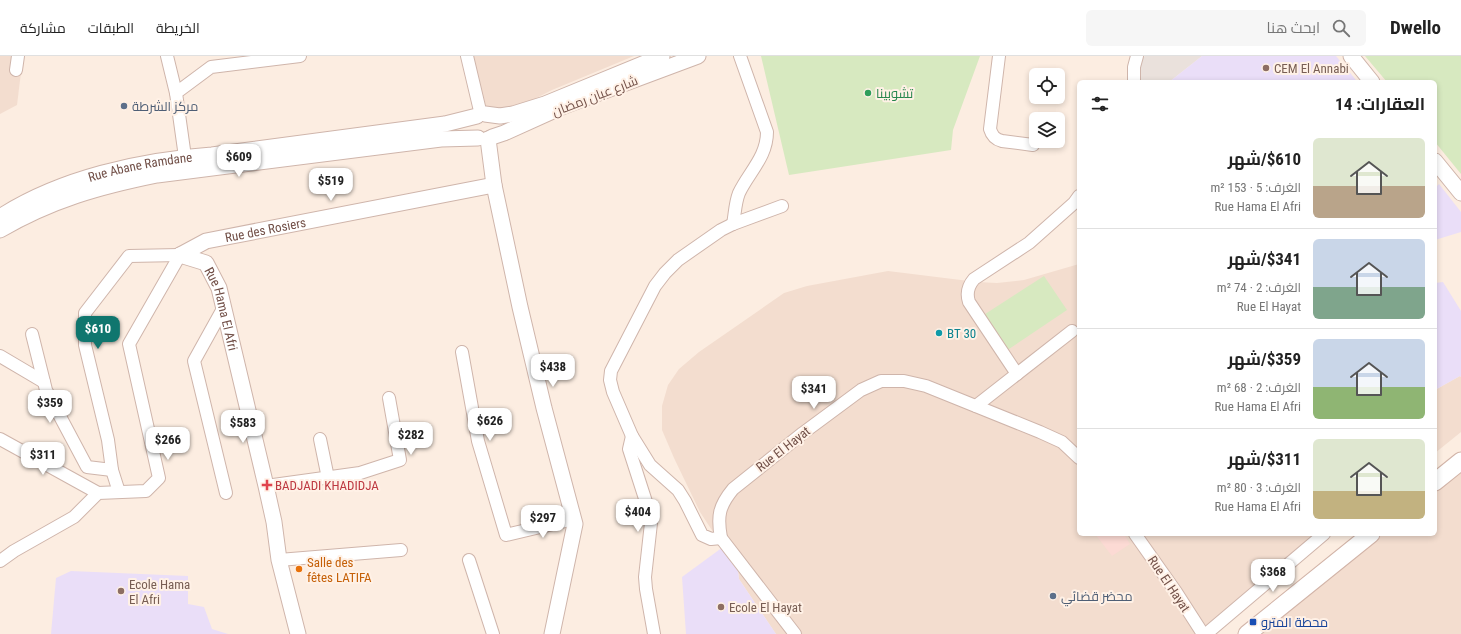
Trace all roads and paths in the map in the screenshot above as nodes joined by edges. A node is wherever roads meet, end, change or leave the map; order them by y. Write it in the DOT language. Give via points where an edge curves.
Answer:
graph roads {
  1 [pos="18,56"];
  2 [pos="167,56"];
  3 [pos="300,56"];
  4 [pos="467,56"];
  5 [pos="662,56"];
  6 [pos="698,56"];
  7 [pos="740,56"];
  8 [pos="1000,56"];
  9 [pos="1137,56"];
  10 [pos="1351,56"];
  11 [pos="16,70"];
  12 [pos="1134,80"];
  13 [pos="1370,80"];
  14 [pos="176,93"];
  15 [pos="481,115"];
  16 [pos="486,138"];
  17 [pos="1029,145"];
  18 [pos="185,157"];
  19 [pos="1437,163"];
  20 [pos="494,185"];
  21 [pos="1461,193"];
  22 [pos="1077,201"];
  23 [pos="782,206"];
  24 [pos="0,217"];
  25 [pos="733,224"];
  26 [pos="0,230"];
  27 [pos="180,255"];
  28 [pos="224,307"];
  29 [pos="1072,331"];
  30 [pos="32,334"];
  31 [pos="462,352"];
  32 [pos="0,356"];
  33 [pos="1017,374"];
  34 [pos="44,382"];
  35 [pos="389,398"];
  36 [pos="976,406"];
  37 [pos="632,436"];
  38 [pos="0,439"];
  39 [pos="320,439"];
  40 [pos="1077,453"];
  41 [pos="1461,461"];
  42 [pos="112,470"];
  43 [pos="328,478"];
  44 [pos="1437,480"];
  45 [pos="266,486"];
  46 [pos="119,492"];
  47 [pos="226,492"];
  48 [pos="98,493"];
  49 [pos="574,519"];
  50 [pos="1136,536"];
  51 [pos="1322,536"];
  52 [pos="1369,536"];
  53 [pos="721,538"];
  54 [pos="401,550"];
  55 [pos="279,560"];
  56 [pos="469,560"];
  57 [pos="0,561"];
  58 [pos="555,629"];
  59 [pos="298,634"];
  60 [pos="493,634"];
  61 [pos="654,634"];
  62 [pos="795,634"];
  63 [pos="1204,634"];
  64 [pos="1247,634"];
  1 -- 11 [label="street"];
  2 -- 14 [label="street"];
  3 -- 14 [label="street" via="211,67"];
  4 -- 15 [label="street"];
  5 -- 15 [label="street, شارع عبان رمضان" via="545,104 513,114"];
  6 -- 16 [label="street, شارع عبان رمضان"];
  7 -- 25 [label="street" via="768,132 763,154 739,193"];
  8 -- 17 [label="street" via="991,134 997,140"];
  9 -- 12 [label="street"];
  10 -- 13 [label="street"];
  14 -- 18 [label="street"];
  15 -- 16 [label="street" via="474,119 472,131"];
  15 -- 16 [label="street" via="493,118 496,122 496,130"];
  15 -- 18 [label="street, Rue Abane Ramdane" via="446,124 405,130"];
  16 -- 20 [label="street"];
  16 -- 26 [label="street, شارع عبان رمضان" via="440,139 157,175 101,187 53,203"];
  18 -- 24 [label="street, Rue Abane Ramdane" via="110,171 74,181"];
  19 -- 21 [label="street"];
  20 -- 27 [label="street, Rue des Rosiers" via="206,241"];
  20 -- 49 [label="street" via="544,408"];
  22 -- 33 [label="street" via="1029,243 970,284 969,302"];
  23 -- 25 [label="street"];
  25 -- 37 [label="street" via="678,260 665,273 655,286 611,371 613,392"];
  27 -- 28 [label="street, Rue Hama El Afri" via="206,263 219,288"];
  27 -- 42 [label="street" via="128,256 85,313 85,345 108,440"];
  27 -- 46 [label="street" via="130,344 159,478 146,491"];
  28 -- 45 [label="street, Rue Hama El Afri"];
  28 -- 47 [label="street" via="194,361"];
  29 -- 33 [label="street"];
  30 -- 34 [label="street"];
  31 -- 49 [label="street" via="478,441 506,535"];
  32 -- 34 [label="street"];
  33 -- 36 [label="street"];
  34 -- 42 [label="street" via="87,468"];
  35 -- 43 [label="street" via="400,460 360,474"];
  36 -- 40 [label="street, Rue El Hayat" via="1062,442"];
  36 -- 53 [label="street, Rue El Hayat" via="904,380 881,381 861,390 733,489 719,510"];
  37 -- 53 [label="street" via="650,465 678,490 702,535 711,539"];
  37 -- 61 [label="street" via="629,449 651,523 645,577"];
  38 -- 48 [label="street"];
  39 -- 43 [label="street"];
  41 -- 44 [label="main road"];
  42 -- 46 [label="street"];
  43 -- 45 [label="street"];
  45 -- 55 [label="street, Rue Hama El Afri"];
  46 -- 48 [label="street"];
  48 -- 57 [label="street" via="74,517"];
  49 -- 58 [label="street"];
  50 -- 63 [label="street, Rue El Hayat"];
  51 -- 63 [label="street"];
  52 -- 64 [label="main road"];
  53 -- 62 [label="street"];
  54 -- 55 [label="street"];
  55 -- 59 [label="street, Rue Hama El Afri"];
  56 -- 60 [label="street"];
}
